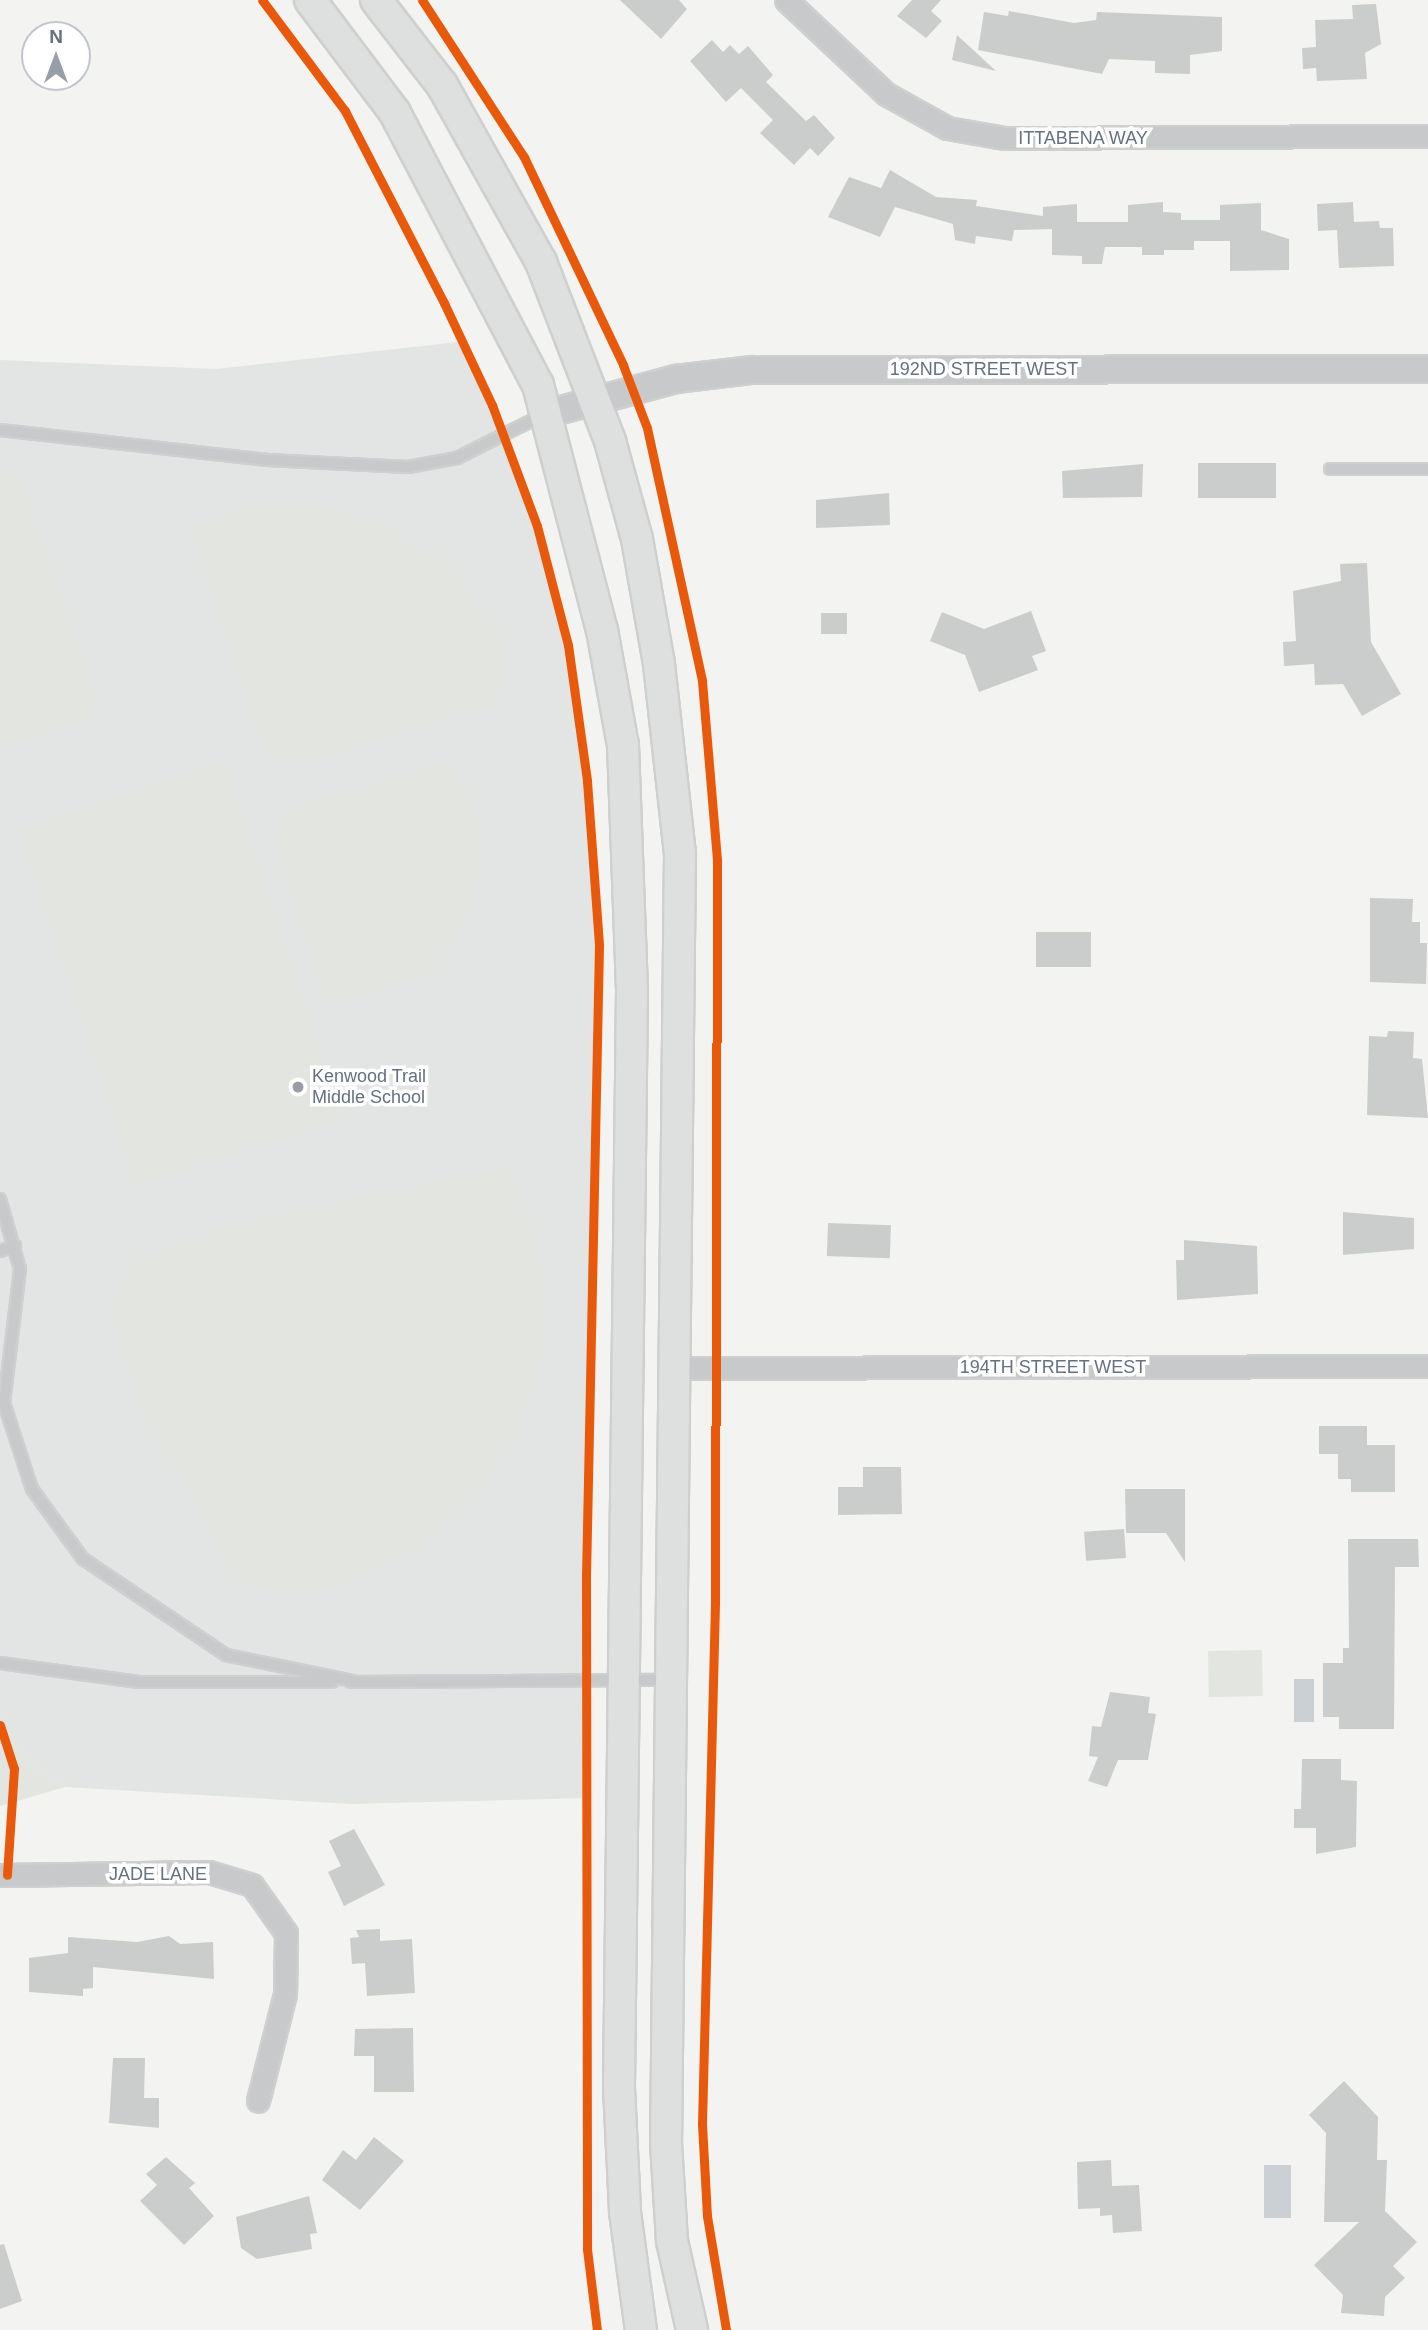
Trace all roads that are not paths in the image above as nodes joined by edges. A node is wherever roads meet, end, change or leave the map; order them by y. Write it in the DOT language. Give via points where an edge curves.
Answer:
graph roads {
  1 [pos="310,0"];
  2 [pos="376,0"];
  3 [pos="786,0"];
  4 [pos="1428,136"];
  5 [pos="1428,369"];
  6 [pos="595,398"];
  7 [pos="546,414"];
  8 [pos="0,429"];
  9 [pos="1330,469"];
  10 [pos="1428,469"];
  11 [pos="0,1199"];
  12 [pos="15,1245"];
  13 [pos="0,1251"];
  14 [pos="6,1329"];
  15 [pos="1428,1366"];
  16 [pos="677,1368"];
  17 [pos="2,1403"];
  18 [pos="0,1663"];
  19 [pos="623,1680"];
  20 [pos="672,1680"];
  21 [pos="357,1682"];
  22 [pos="0,1875"];
  23 [pos="258,2101"];
  24 [pos="641,2330"];
  25 [pos="692,2330"];
  1 -- 7 [label="main road" via="395,113 482,273"];
  2 -- 6 [label="main road" via="442,85 541,262"];
  3 -- 4 [label="street, ITTABENA WAY" via="886,94 947,128 1005,138"];
  5 -- 6 [label="street, 192ND STREET WEST" via="770,369 696,376"];
  6 -- 7 [label="street, 192ND STREET WEST"];
  6 -- 16 [label="main road" via="637,539 659,664 680,853"];
  7 -- 8 [label="lane" via="457,458 408,467 267,460"];
  7 -- 19 [label="main road" via="602,630 623,745 629,834"];
  9 -- 10 [label="lane"];
  11 -- 12 [label="lane"];
  12 -- 13 [label="lane"];
  12 -- 14 [label="lane" via="20,1269"];
  14 -- 17 [label="lane"];
  15 -- 16 [label="street, 194TH STREET WEST"];
  16 -- 20 [label="main road"];
  17 -- 21 [label="lane" via="32,1489 83,1559 226,1656"];
  18 -- 21 [label="lane" via="139,1682"];
  19 -- 20 [label="lane"];
  19 -- 21 [label="lane"];
  19 -- 24 [label="main road" via="619,2088 625,2212"];
  20 -- 25 [label="main road" via="666,2143 672,2241"];
  22 -- 23 [label="street, JADE LANE" via="209,1872 252,1885 286,1933 285,1994"];
}
